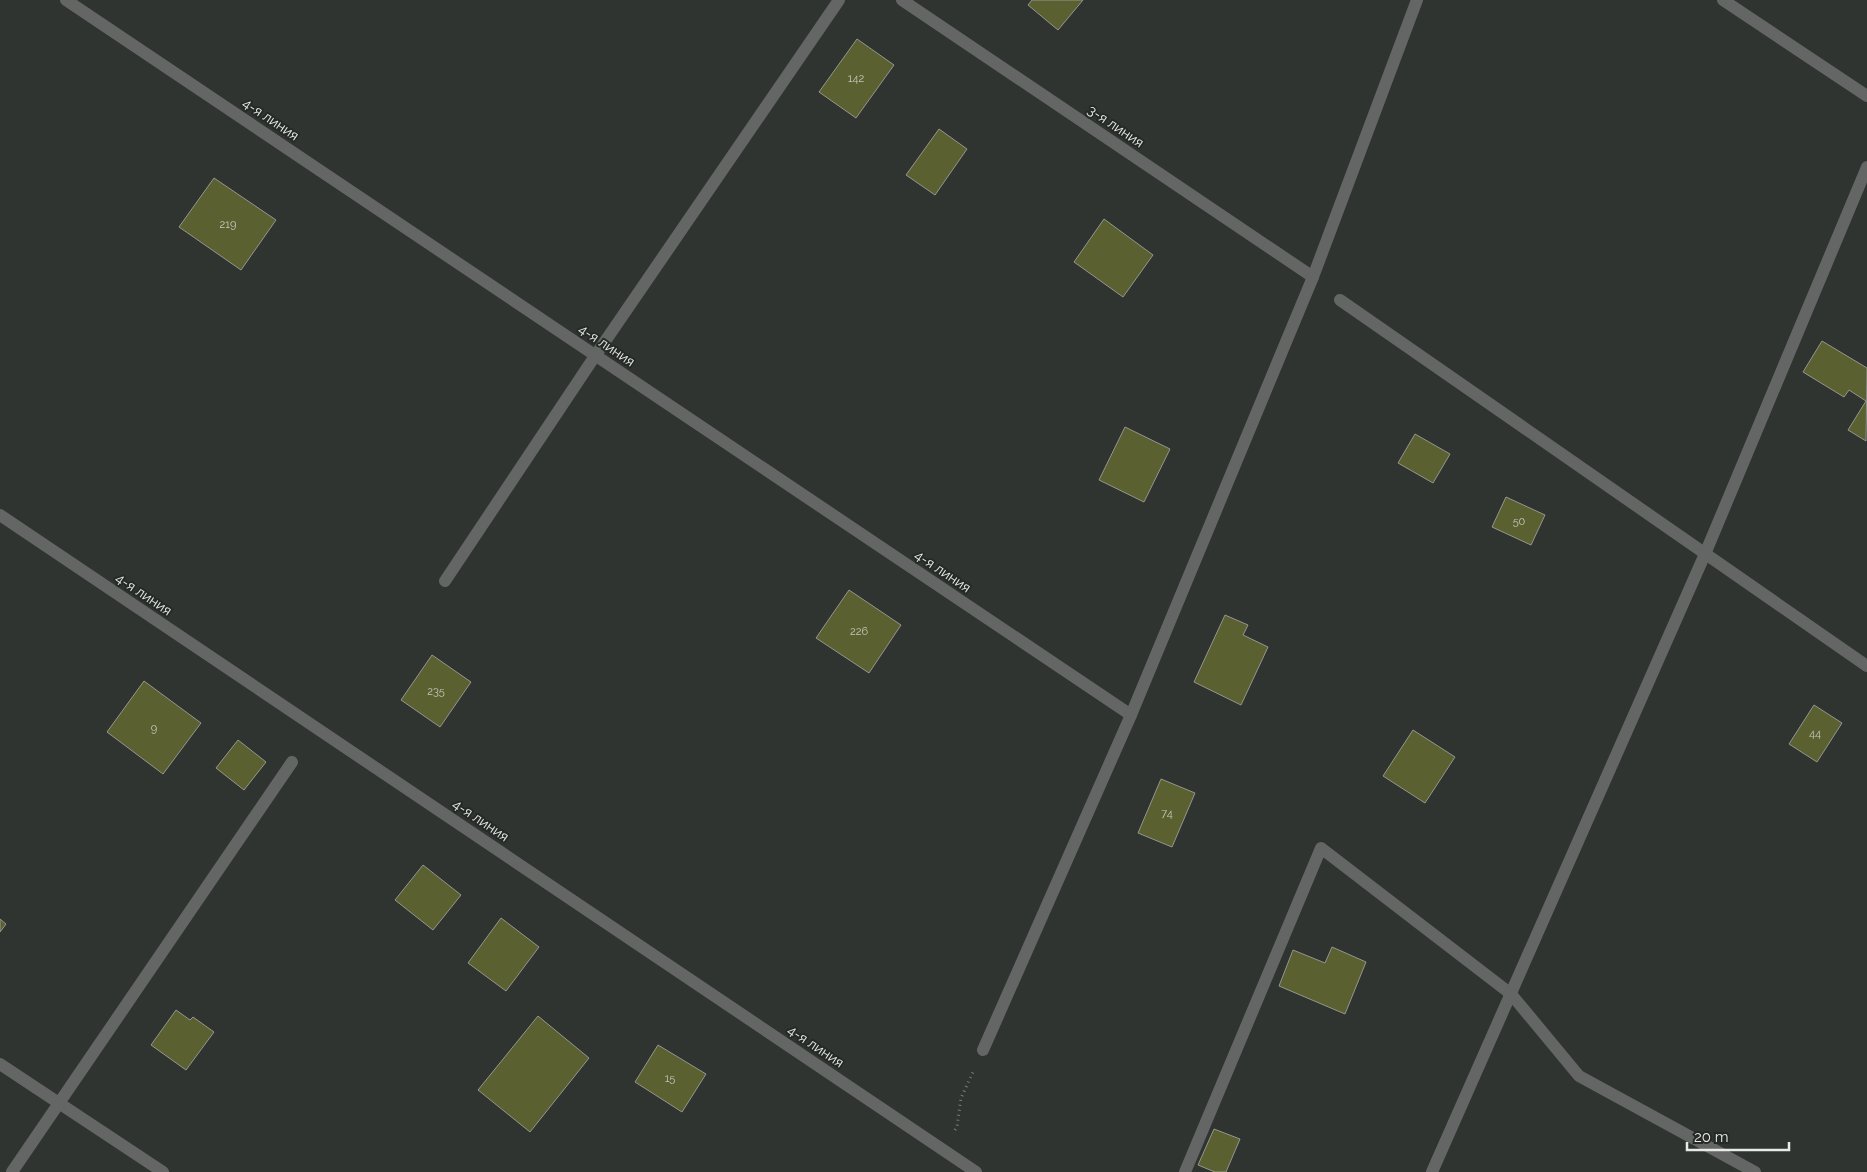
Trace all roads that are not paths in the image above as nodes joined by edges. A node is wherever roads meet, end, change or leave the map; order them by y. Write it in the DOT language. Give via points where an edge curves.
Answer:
graph roads {
  1 [pos="66,0"];
  2 [pos="839,0"];
  3 [pos="902,0"];
  4 [pos="1417,0"];
  5 [pos="1722,0"];
  6 [pos="1867,96"];
  7 [pos="1867,167"];
  8 [pos="1313,277"];
  9 [pos="1340,300"];
  10 [pos="596,356"];
  11 [pos="0,515"];
  12 [pos="1705,554"];
  13 [pos="445,581"];
  14 [pos="1867,666"];
  15 [pos="1131,715"];
  16 [pos="292,762"];
  17 [pos="1511,994"];
  18 [pos="983,1050"];
  19 [pos="0,1064"];
  20 [pos="58,1103"];
  21 [pos="12,1172"];
  22 [pos="163,1172"];
  23 [pos="976,1172"];
  24 [pos="1185,1172"];
  25 [pos="1432,1172"];
  26 [pos="1756,1172"];
  1 -- 10 [label="street, 4-я линия"];
  2 -- 10 [label="street"];
  3 -- 8 [label="street, 3-я линия"];
  4 -- 8 [label="street"];
  5 -- 6 [label="street"];
  7 -- 12 [label="street"];
  8 -- 15 [label="street"];
  9 -- 12 [label="street"];
  10 -- 13 [label="street"];
  10 -- 15 [label="street, 4-я линия"];
  11 -- 23 [label="street, 4-я линия"];
  12 -- 14 [label="street"];
  12 -- 17 [label="street"];
  15 -- 18 [label="street"];
  16 -- 20 [label="street"];
  17 -- 24 [label="street" via="1321,848"];
  17 -- 25 [label="street"];
  17 -- 26 [label="street" via="1579,1076"];
  19 -- 20 [label="street"];
  20 -- 21 [label="street"];
  20 -- 22 [label="street"];
}
